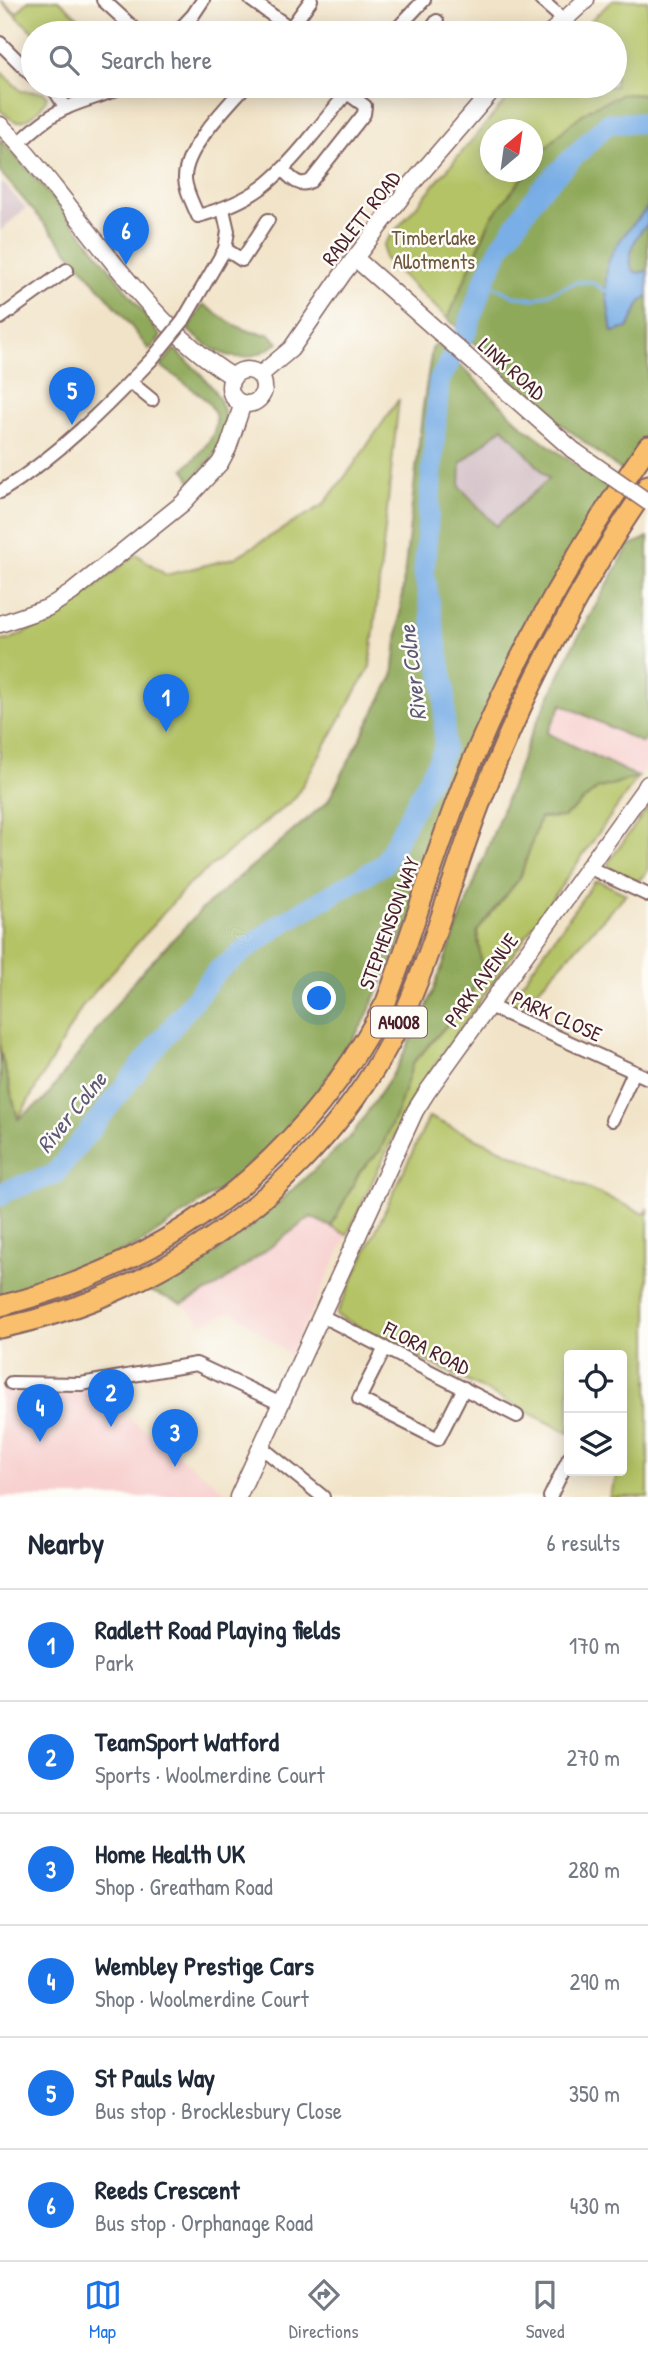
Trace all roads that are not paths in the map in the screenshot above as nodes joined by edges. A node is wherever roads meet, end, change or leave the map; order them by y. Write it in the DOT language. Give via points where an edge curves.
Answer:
graph roads {
  1 [pos="103,0"];
  2 [pos="203,0"];
  3 [pos="251,0"];
  4 [pos="311,0"];
  5 [pos="424,0"];
  6 [pos="541,0"];
  7 [pos="586,0"];
  8 [pos="564,20"];
  9 [pos="126,21"];
  10 [pos="187,21"];
  11 [pos="276,21"];
  12 [pos="295,21"];
  13 [pos="404,21"];
  14 [pos="0,44"];
  15 [pos="21,64"];
  16 [pos="60,98"];
  17 [pos="97,98"];
  18 [pos="235,98"];
  19 [pos="343,98"];
  20 [pos="358,98"];
  21 [pos="486,98"];
  22 [pos="66,108"];
  23 [pos="0,125"];
  24 [pos="18,144"];
  25 [pos="283,170"];
  26 [pos="223,209"];
  27 [pos="268,219"];
  28 [pos="225,249"];
  29 [pos="355,258"];
  30 [pos="67,270"];
  31 [pos="0,318"];
  32 [pos="260,375"];
  33 [pos="233,377"];
  34 [pos="130,382"];
  35 [pos="152,400"];
  36 [pos="243,403"];
  37 [pos="648,446"];
  38 [pos="648,485"];
  39 [pos="0,492"];
  40 [pos="648,502"];
  41 [pos="0,624"];
  42 [pos="648,784"];
  43 [pos="588,867"];
  44 [pos="648,895"];
  45 [pos="489,1006"];
  46 [pos="634,1072"];
  47 [pos="648,1078"];
  48 [pos="612,1120"];
  49 [pos="0,1306"];
  50 [pos="320,1315"];
  51 [pos="0,1328"];
  52 [pos="385,1348"];
  53 [pos="10,1383"];
  54 [pos="464,1388"];
  55 [pos="281,1404"];
  56 [pos="517,1416"];
  57 [pos="261,1447"];
  58 [pos="564,1468"];
  59 [pos="238,1497"];
  60 [pos="323,1497"];
  61 [pos="550,1497"];
  1 -- 9 [label="street"];
  2 -- 10 [label="street"];
  3 -- 11 [label="street"];
  4 -- 12 [label="street"];
  5 -- 13 [label="street"];
  6 -- 8 [label="street"];
  7 -- 8 [label="street"];
  14 -- 15 [label="street"];
  16 -- 22 [label="street"];
  17 -- 22 [label="street"];
  18 -- 26 [label="street" via="195,145 185,177 198,216"];
  19 -- 25 [label="street"];
  20 -- 25 [label="street" via="365,106 364,114 311,181 298,183"];
  21 -- 29 [label="street, RADLETT ROAD"];
  22 -- 24 [label="street"];
  23 -- 24 [label="street"];
  24 -- 33 [label="street" via="157,314"];
  25 -- 26 [label="street" via="260,190"];
  26 -- 28 [label="street" via="229,231"];
  27 -- 28 [label="street" via="242,260"];
  28 -- 34 [label="street, bridge" via="183,321"];
  29 -- 32 [label="street, RADLETT ROAD" via="291,349"];
  29 -- 40 [label="street, LINK ROAD, bridge" via="573,450"];
  30 -- 31 [label="street"];
  32 -- 33 [label="street" via="246,370"];
  32 -- 36 [label="street" via="262,395"];
  33 -- 36 [label="street" via="231,393"];
  34 -- 35 [label="street"];
  34 -- 39 [label="street" via="75,436"];
  36 -- 41 [label="street" via="228,448 183,503 71,593 47,608"];
  37 -- 49 [label="main road, STEPHENSON WAY / A4008" via="563,578 510,680 461,788 386,1002 330,1093 256,1174 174,1236 104,1273"];
  38 -- 51 [label="main road, A4008" via="580,593 524,700 482,797 405,1012 348,1106 280,1182 198,1246 106,1295"];
  42 -- 43 [label="street, PARK AVENUE"];
  43 -- 44 [label="street"];
  43 -- 45 [label="street, PARK AVENUE"];
  45 -- 46 [label="street, PARK CLOSE"];
  45 -- 50 [label="street, PARK AVENUE" via="415,1111"];
  46 -- 47 [label="street, PARK CLOSE"];
  46 -- 48 [label="street"];
  50 -- 52 [label="street, FLORA ROAD"];
  50 -- 55 [label="street, PARK AVENUE"];
  52 -- 54 [label="street, FLORA ROAD"];
  52 -- 54 [label="street" via="359,1399 438,1439"];
  53 -- 55 [label="street" via="81,1384 197,1364"];
  54 -- 56 [label="street, FLORA ROAD"];
  55 -- 57 [label="street, PARK AVENUE"];
  57 -- 59 [label="street, PARK AVENUE"];
  57 -- 60 [label="street"];
  58 -- 61 [label="street"];
}
